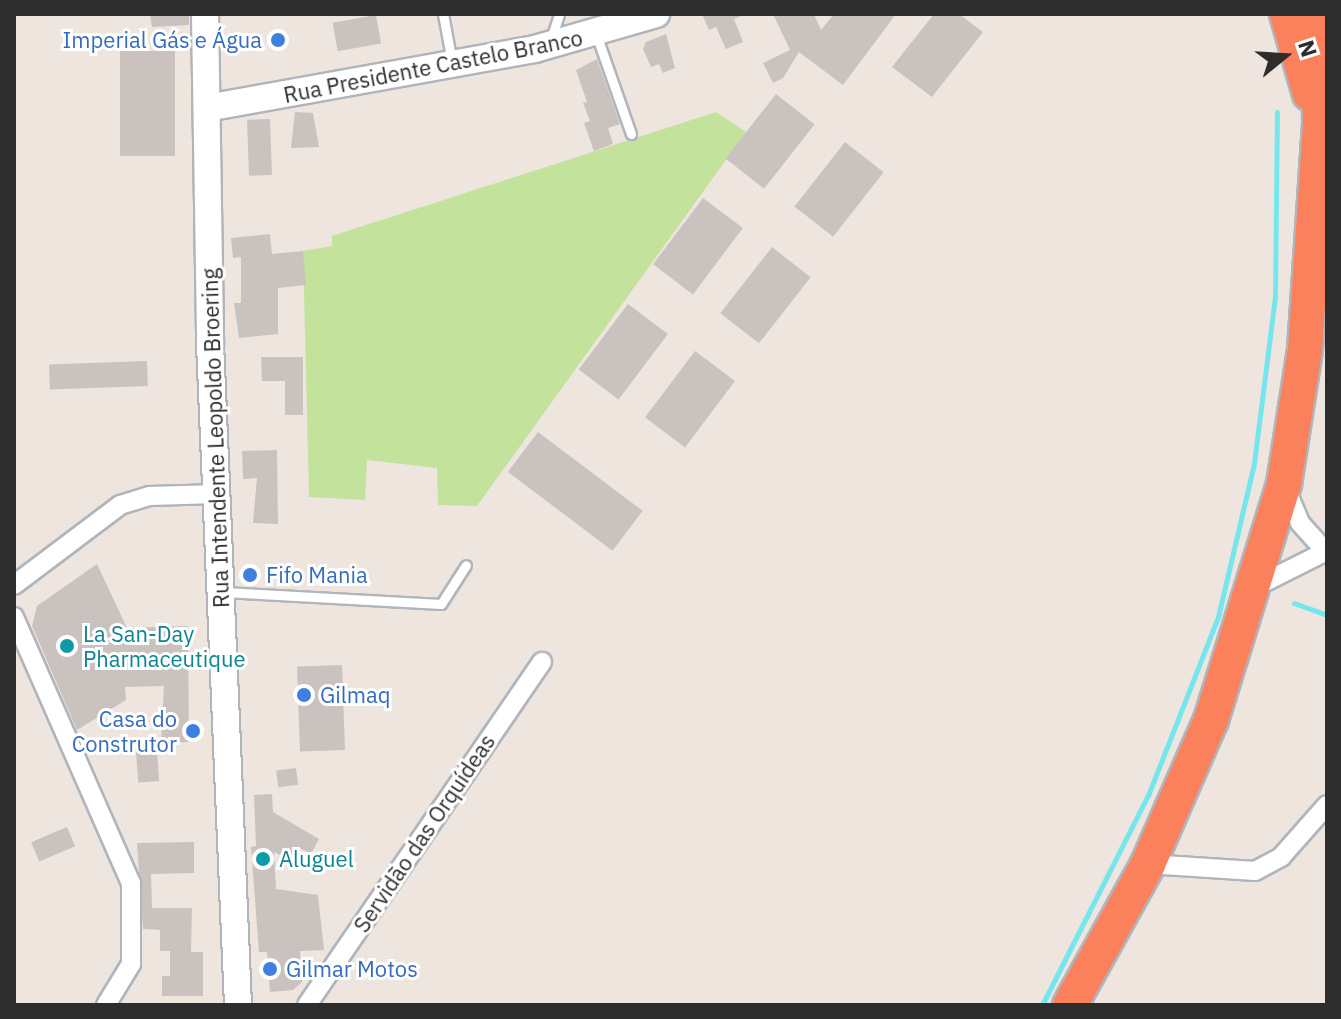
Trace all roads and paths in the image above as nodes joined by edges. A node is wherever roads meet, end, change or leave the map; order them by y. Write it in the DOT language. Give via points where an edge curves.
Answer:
graph roads {
  1 [pos="205,14"];
  2 [pos="443,14"];
  3 [pos="559,14"];
  4 [pos="656,14"];
  5 [pos="1287,14"];
  6 [pos="1319,14"];
  7 [pos="596,34"];
  8 [pos="548,46"];
  9 [pos="453,64"];
  10 [pos="207,108"];
  11 [pos="1320,125"];
  12 [pos="631,134"];
  13 [pos="1327,183"];
  14 [pos="1312,239"];
  15 [pos="1284,484"];
  16 [pos="217,494"];
  17 [pos="1326,551"];
  18 [pos="466,565"];
  19 [pos="14,585"];
  20 [pos="1257,586"];
  21 [pos="221,592"];
  22 [pos="14,617"];
  23 [pos="542,662"];
  24 [pos="1327,805"];
  25 [pos="1148,864"];
  26 [pos="106,1005"];
  27 [pos="238,1005"];
  28 [pos="307,1005"];
  29 [pos="1070,1005"];
  1 -- 10 [label="main road, Rua Intendente Leopoldo Broering"];
  2 -- 9 [label="lane"];
  3 -- 8 [label="lane"];
  4 -- 7 [label="main road, Rua Presidente Castelo Branco"];
  5 -- 11 [label="highway"];
  6 -- 11 [label="highway"];
  7 -- 8 [label="main road, Rua Presidente Castelo Branco"];
  7 -- 12 [label="lane"];
  8 -- 9 [label="main road, Rua Presidente Castelo Branco"];
  9 -- 10 [label="main road, Rua Presidente Castelo Branco"];
  10 -- 16 [label="main road, Rua Intendente Leopoldo Broering"];
  11 -- 14 [label="highway"];
  13 -- 14 [label="highway"];
  14 -- 15 [label="highway" via="1305,350"];
  15 -- 17 [label="street" via="1300,523"];
  15 -- 20 [label="highway"];
  16 -- 19 [label="street" via="150,496 120,505"];
  16 -- 21 [label="main road, Rua Intendente Leopoldo Broering"];
  17 -- 20 [label="street"];
  18 -- 21 [label="lane" via="441,604"];
  20 -- 25 [label="highway" via="1211,720"];
  21 -- 27 [label="main road, Rua Intendente Leopoldo Broering"];
  22 -- 26 [label="street" via="131,883 131,964"];
  23 -- 28 [label="street, Servidão das Orquídeas"];
  24 -- 25 [label="street" via="1281,857 1255,871"];
  25 -- 29 [label="highway"];
}
